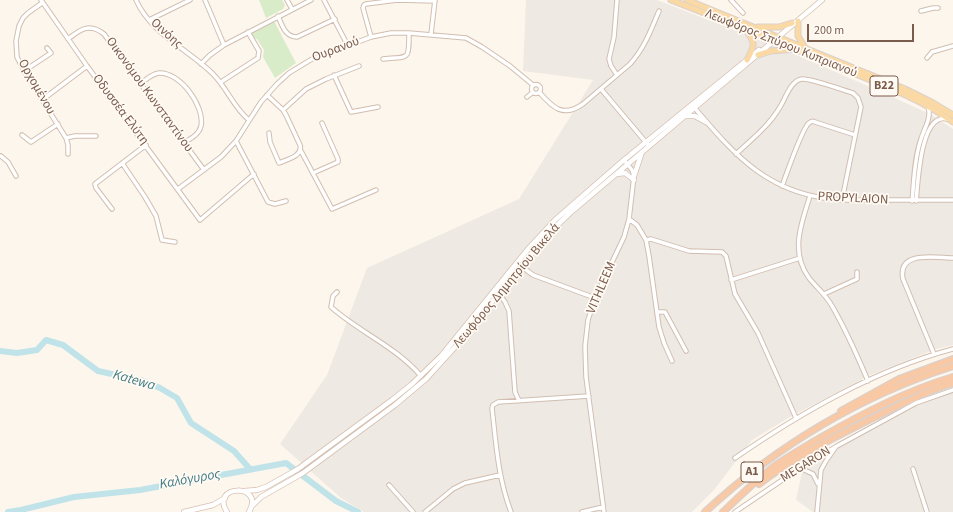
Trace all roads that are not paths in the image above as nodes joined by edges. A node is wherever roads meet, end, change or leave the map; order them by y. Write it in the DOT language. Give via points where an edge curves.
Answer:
graph roads {
  1 [pos="136,0"];
  2 [pos="190,0"];
  3 [pos="205,0"];
  4 [pos="287,0"];
  5 [pos="311,0"];
  6 [pos="324,0"];
  7 [pos="388,0"];
  8 [pos="408,0"];
  9 [pos="617,0"];
  10 [pos="671,0"];
  11 [pos="687,0"];
  12 [pos="731,0"];
  13 [pos="822,0"];
  14 [pos="42,1"];
  15 [pos="435,1"];
  16 [pos="938,8"];
  17 [pos="292,9"];
  18 [pos="659,11"];
  19 [pos="922,11"];
  20 [pos="743,13"];
  21 [pos="278,16"];
  22 [pos="335,19"];
  23 [pos="149,20"];
  24 [pos="795,22"];
  25 [pos="755,28"];
  26 [pos="744,29"];
  27 [pos="248,32"];
  28 [pos="409,33"];
  29 [pos="432,34"];
  30 [pos="371,37"];
  31 [pos="776,38"];
  32 [pos="68,39"];
  33 [pos="224,45"];
  34 [pos="348,46"];
  35 [pos="953,46"];
  36 [pos="804,47"];
  37 [pos="47,48"];
  38 [pos="798,49"];
  39 [pos="758,55"];
  40 [pos="927,58"];
  41 [pos="383,59"];
  42 [pos="747,60"];
  43 [pos="201,64"];
  44 [pos="87,66"];
  45 [pos="359,66"];
  46 [pos="24,71"];
  47 [pos="334,75"];
  48 [pos="617,75"];
  49 [pos="221,82"];
  50 [pos="140,84"];
  51 [pos="533,85"];
  52 [pos="601,89"];
  53 [pos="533,92"];
  54 [pos="539,92"];
  55 [pos="267,95"];
  56 [pos="527,97"];
  57 [pos="42,100"];
  58 [pos="928,106"];
  59 [pos="378,107"];
  60 [pos="693,107"];
  61 [pos="283,110"];
  62 [pos="953,115"];
  63 [pos="685,116"];
  64 [pos="249,120"];
  65 [pos="706,122"];
  66 [pos="953,122"];
  67 [pos="322,123"];
  68 [pos="58,124"];
  69 [pos="269,133"];
  70 [pos="22,135"];
  71 [pos="855,135"];
  72 [pos="88,136"];
  73 [pos="96,136"];
  74 [pos="66,138"];
  75 [pos="88,141"];
  76 [pos="236,141"];
  77 [pos="183,143"];
  78 [pos="647,144"];
  79 [pos="146,145"];
  80 [pos="643,150"];
  81 [pos="301,151"];
  82 [pos="68,154"];
  83 [pos="736,154"];
  84 [pos="1,156"];
  85 [pos="626,162"];
  86 [pos="122,163"];
  87 [pos="204,170"];
  88 [pos="312,173"];
  89 [pos="254,174"];
  90 [pos="614,175"];
  91 [pos="16,176"];
  92 [pos="634,178"];
  93 [pos="782,186"];
  94 [pos="178,189"];
  95 [pos="376,190"];
  96 [pos="810,196"];
  97 [pos="842,200"];
  98 [pos="953,200"];
  99 [pos="286,201"];
  100 [pos="914,201"];
  101 [pos="112,208"];
  102 [pos="629,219"];
  103 [pos="646,240"];
  104 [pos="175,242"];
  105 [pos="800,258"];
  106 [pos="953,258"];
  107 [pos="521,266"];
  108 [pos="857,272"];
  109 [pos="731,280"];
  110 [pos="337,292"];
  111 [pos="499,294"];
  112 [pos="824,294"];
  113 [pos="596,298"];
  114 [pos="657,312"];
  115 [pos="953,349"];
  116 [pos="686,351"];
  117 [pos="934,354"];
  118 [pos="953,359"];
  119 [pos="672,361"];
  120 [pos="953,366"];
  121 [pos="420,376"];
  122 [pos="953,377"];
  123 [pos="868,381"];
  124 [pos="953,383"];
  125 [pos="953,390"];
  126 [pos="589,396"];
  127 [pos="519,401"];
  128 [pos="902,404"];
  129 [pos="796,418"];
  130 [pos="802,436"];
  131 [pos="820,438"];
  132 [pos="837,446"];
  133 [pos="735,458"];
  134 [pos="800,468"];
  135 [pos="913,469"];
  136 [pos="500,476"];
  137 [pos="389,485"];
  138 [pos="819,487"];
  139 [pos="244,491"];
  140 [pos="225,498"];
  141 [pos="603,507"];
  142 [pos="729,507"];
  143 [pos="251,510"];
  144 [pos="184,512"];
  145 [pos="227,512"];
  146 [pos="414,512"];
  147 [pos="424,512"];
  148 [pos="511,512"];
  149 [pos="582,512"];
  150 [pos="604,512"];
  151 [pos="705,512"];
  152 [pos="723,512"];
  153 [pos="736,512"];
  154 [pos="818,512"];
  155 [pos="927,512"];
  1 -- 23 [label="street, Οινόης"];
  2 -- 23 [label="street"];
  3 -- 33 [label="street"];
  4 -- 17 [label="street"];
  5 -- 17 [label="street"];
  6 -- 22 [label="street"];
  7 -- 8 [label="street"];
  7 -- 30 [label="street" via="364,5"];
  8 -- 15 [label="street"];
  9 -- 48 [label="street" via="609,59"];
  10 -- 26 [label="main road, Λεωφόρος Σπύρου Κυπριανού / B22"];
  11 -- 25 [label="main road, Λεωφόρος Σπύρου Κυπριανού / B22"];
  12 -- 20 [label="street"];
  13 -- 24 [label="main road"];
  14 -- 32 [label="street, Οδυσσέα Ελύτη"];
  14 -- 46 [label="street, Ορχομένου" via="23,18 17,34 17,57"];
  15 -- 29 [label="street"];
  16 -- 19 [label="street"];
  17 -- 21 [label="street"];
  18 -- 48 [label="street" via="637,57"];
  21 -- 22 [label="street" via="287,34 293,37"];
  21 -- 27 [label="street"];
  22 -- 34 [label="street"];
  23 -- 43 [label="street, Οινόης"];
  24 -- 25 [label="main road" via="779,27"];
  24 -- 31 [label="main road"];
  24 -- 36 [label="main road"];
  25 -- 31 [label="main road, Λεωφόρος Σπύρου Κυπριανού / B22"];
  26 -- 31 [label="main road, Λεωφόρος Σπύρου Κυπριανού / B22"];
  26 -- 42 [label="main road" via="754,44"];
  27 -- 33 [label="street"];
  27 -- 49 [label="street" via="259,49 259,56"];
  28 -- 29 [label="street, Ουρανού"];
  28 -- 30 [label="street, Ουρανού"];
  28 -- 41 [label="street" via="407,55"];
  29 -- 51 [label="street, Ουρανού" via="471,40"];
  30 -- 34 [label="street, Ουρανού"];
  31 -- 36 [label="main road, Λεωφόρος Σπύρου Κυπριανού / B22"];
  31 -- 38 [label="main road, Λεωφόρος Σπύρου Κυπριανού / B22"];
  31 -- 39 [label="main road, Λεωφόρος Δημητρίου Βικελά"];
  31 -- 42 [label="main road, Λεωφόρος Δημητρίου Βικελά"];
  32 -- 44 [label="street, Οδυσσέα Ελύτη"];
  32 -- 50 [label="street, Οικονόμου Κωνσταντίνου" via="84,29 93,28 101,32"];
  33 -- 43 [label="street"];
  34 -- 55 [label="street, Ουρανού" via="298,67"];
  35 -- 40 [label="street" via="932,52"];
  36 -- 62 [label="main road, Λεωφόρος Σπύρου Κυπριανού / B22" via="919,95"];
  37 -- 46 [label="street" via="51,53"];
  38 -- 39 [label="main road" via="782,49"];
  38 -- 58 [label="main road, Λεωφόρος Σπύρου Κυπριανού / B22"];
  39 -- 60 [label="main road, Λεωφόρος Δημητρίου Βικελά"];
  42 -- 60 [label="main road, Λεωφόρος Δημητρίου Βικελά"];
  43 -- 49 [label="street, Οινόης"];
  44 -- 57 [label="street"];
  44 -- 79 [label="street, Οδυσσέα Ελύτη"];
  45 -- 47 [label="street"];
  46 -- 57 [label="street, Ορχομένου"];
  47 -- 59 [label="street" via="351,112"];
  47 -- 61 [label="street" via="306,89"];
  48 -- 52 [label="street"];
  49 -- 64 [label="street, Οινόης" via="240,112"];
  50 -- 77 [label="street, Οικονόμου Κωνσταντίνου"];
  50 -- 77 [label="street" via="159,73 168,74 186,87 200,113 201,126 197,134"];
  51 -- 53 [label="street"];
  51 -- 54 [label="street" via="539,86"];
  52 -- 54 [label="street" via="576,109 568,111 558,110"];
  52 -- 78 [label="street"];
  53 -- 54 [label="street"];
  53 -- 56 [label="street"];
  55 -- 61 [label="street"];
  55 -- 64 [label="street, Ουρανού"];
  57 -- 68 [label="street, Ορχομένου"];
  58 -- 66 [label="main road, Λεωφόρος Σπύρου Κυπριανού / B22"];
  58 -- 100 [label="street" via="930,115 917,151"];
  60 -- 63 [label="main road, Λεωφόρος Δημητρίου Βικελά"];
  60 -- 65 [label="street, PROPYLAION"];
  60 -- 78 [label="main road, Λεωφόρος Δημητρίου Βικελά"];
  61 -- 81 [label="street"];
  63 -- 65 [label="main road" via="695,116"];
  63 -- 78 [label="main road, Λεωφόρος Δημητρίου Βικελά"];
  64 -- 76 [label="street, Ουρανού"];
  65 -- 83 [label="street, PROPYLAION"];
  66 -- 100 [label="street" via="940,119 929,129 921,157"];
  67 -- 88 [label="street" via="338,162"];
  68 -- 70 [label="street" via="31,142"];
  68 -- 74 [label="street, Ορχομένου"];
  69 -- 81 [label="street" via="279,163"];
  71 -- 83 [label="street" via="861,107 857,96 802,79 793,84 771,121"];
  71 -- 93 [label="street" via="809,122"];
  71 -- 97 [label="street"];
  72 -- 73 [label="street"];
  72 -- 74 [label="street"];
  72 -- 75 [label="street"];
  74 -- 82 [label="street, Ορχομένου"];
  76 -- 87 [label="street, Ουρανού"];
  76 -- 89 [label="street"];
  77 -- 87 [label="street, Οικονόμου Κωνσταντίνου"];
  78 -- 80 [label="main road, Λεωφόρος Δημητρίου Βικελά"];
  78 -- 85 [label="main road, Λεωφόρος Δημητρίου Βικελά"];
  79 -- 86 [label="street"];
  79 -- 94 [label="street, Οδυσσέα Ελύτη"];
  80 -- 85 [label="main road, Λεωφόρος Δημητρίου Βικελά"];
  80 -- 92 [label="main road"];
  81 -- 88 [label="street"];
  83 -- 93 [label="street, PROPYLAION"];
  84 -- 91 [label="street"];
  85 -- 90 [label="main road, Λεωφόρος Δημητρίου Βικελά"];
  85 -- 92 [label="street"];
  85 -- 121 [label="main road, Λεωφόρος Δημητρίου Βικελά" via="574,202 543,232 442,355"];
  86 -- 101 [label="street" via="95,184"];
  86 -- 104 [label="street" via="156,216 162,240"];
  87 -- 94 [label="street, Ουρανού"];
  88 -- 95 [label="street" via="332,210"];
  89 -- 94 [label="street, Οδυσσέα Ελύτη" via="200,220"];
  89 -- 99 [label="street" via="268,202 275,204"];
  90 -- 92 [label="main road" via="625,173"];
  90 -- 107 [label="main road, Λεωφόρος Δημητρίου Βικελά" via="564,218"];
  92 -- 102 [label="street, VITHLEEM"];
  93 -- 96 [label="street, PROPYLAION"];
  96 -- 97 [label="street, PROPYLAION"];
  96 -- 105 [label="street" via="799,230"];
  97 -- 100 [label="street, PROPYLAION"];
  98 -- 100 [label="street, PROPYLAION"];
  102 -- 103 [label="street"];
  102 -- 113 [label="street, VITHLEEM" via="620,246"];
  103 -- 109 [label="street" via="651,239 689,251 722,252 726,256"];
  103 -- 114 [label="street"];
  105 -- 109 [label="street"];
  105 -- 112 [label="street" via="810,278"];
  106 -- 117 [label="street" via="913,258 903,271 903,279"];
  107 -- 111 [label="main road, Λεωφόρος Δημητρίου Βικελά"];
  107 -- 113 [label="street" via="533,275"];
  108 -- 112 [label="street" via="857,279"];
  109 -- 129 [label="street" via="735,294 758,333"];
  110 -- 121 [label="street" via="333,296 331,307 395,352"];
  111 -- 127 [label="street" via="509,311 515,392"];
  111 -- 143 [label="main road, Λεωφόρος Δημητρίου Βικελά" via="426,379 301,475 261,497"];
  112 -- 123 [label="street" via="842,323"];
  113 -- 126 [label="street, VITHLEEM" via="588,320 584,346"];
  114 -- 116 [label="street" via="665,312"];
  114 -- 119 [label="street" via="664,343"];
  115 -- 117 [label="street"];
  117 -- 123 [label="street"];
  118 -- 130 [label="highway" via="904,377 867,396"];
  120 -- 130 [label="highway, A1" via="890,391"];
  121 -- 139 [label="main road, Λεωφόρος Δημητρίου Βικελά" via="392,400 296,471 266,487"];
  122 -- 131 [label="highway, A1" via="856,417"];
  123 -- 129 [label="street"];
  124 -- 128 [label="highway"];
  125 -- 132 [label="street, MEGARON" via="916,403"];
  126 -- 127 [label="street"];
  126 -- 141 [label="street, VITHLEEM"];
  127 -- 136 [label="street" via="498,402 492,408"];
  128 -- 131 [label="highway"];
  128 -- 142 [label="highway" via="840,434 782,467"];
  129 -- 133 [label="street"];
  130 -- 151 [label="highway, A1" via="766,461"];
  131 -- 142 [label="highway, A1" via="775,466"];
  132 -- 134 [label="street, MEGARON"];
  132 -- 138 [label="street" via="823,467"];
  134 -- 138 [label="street" via="813,474"];
  134 -- 153 [label="street, MEGARON"];
  135 -- 155 [label="street"];
  136 -- 147 [label="street" via="459,486"];
  136 -- 148 [label="street"];
  137 -- 146 [label="street"];
  138 -- 154 [label="street"];
  139 -- 140 [label="main road, Λεωφόρος Δημητρίου Βικελά" via="232,491"];
  139 -- 143 [label="main road" via="251,499"];
  140 -- 144 [label="main road, Λεωφόρος Δημητρίου Βικελά" via="213,505"];
  140 -- 145 [label="main road"];
  141 -- 149 [label="street"];
  141 -- 150 [label="street, VITHLEEM"];
  142 -- 152 [label="highway, A1"];
}
